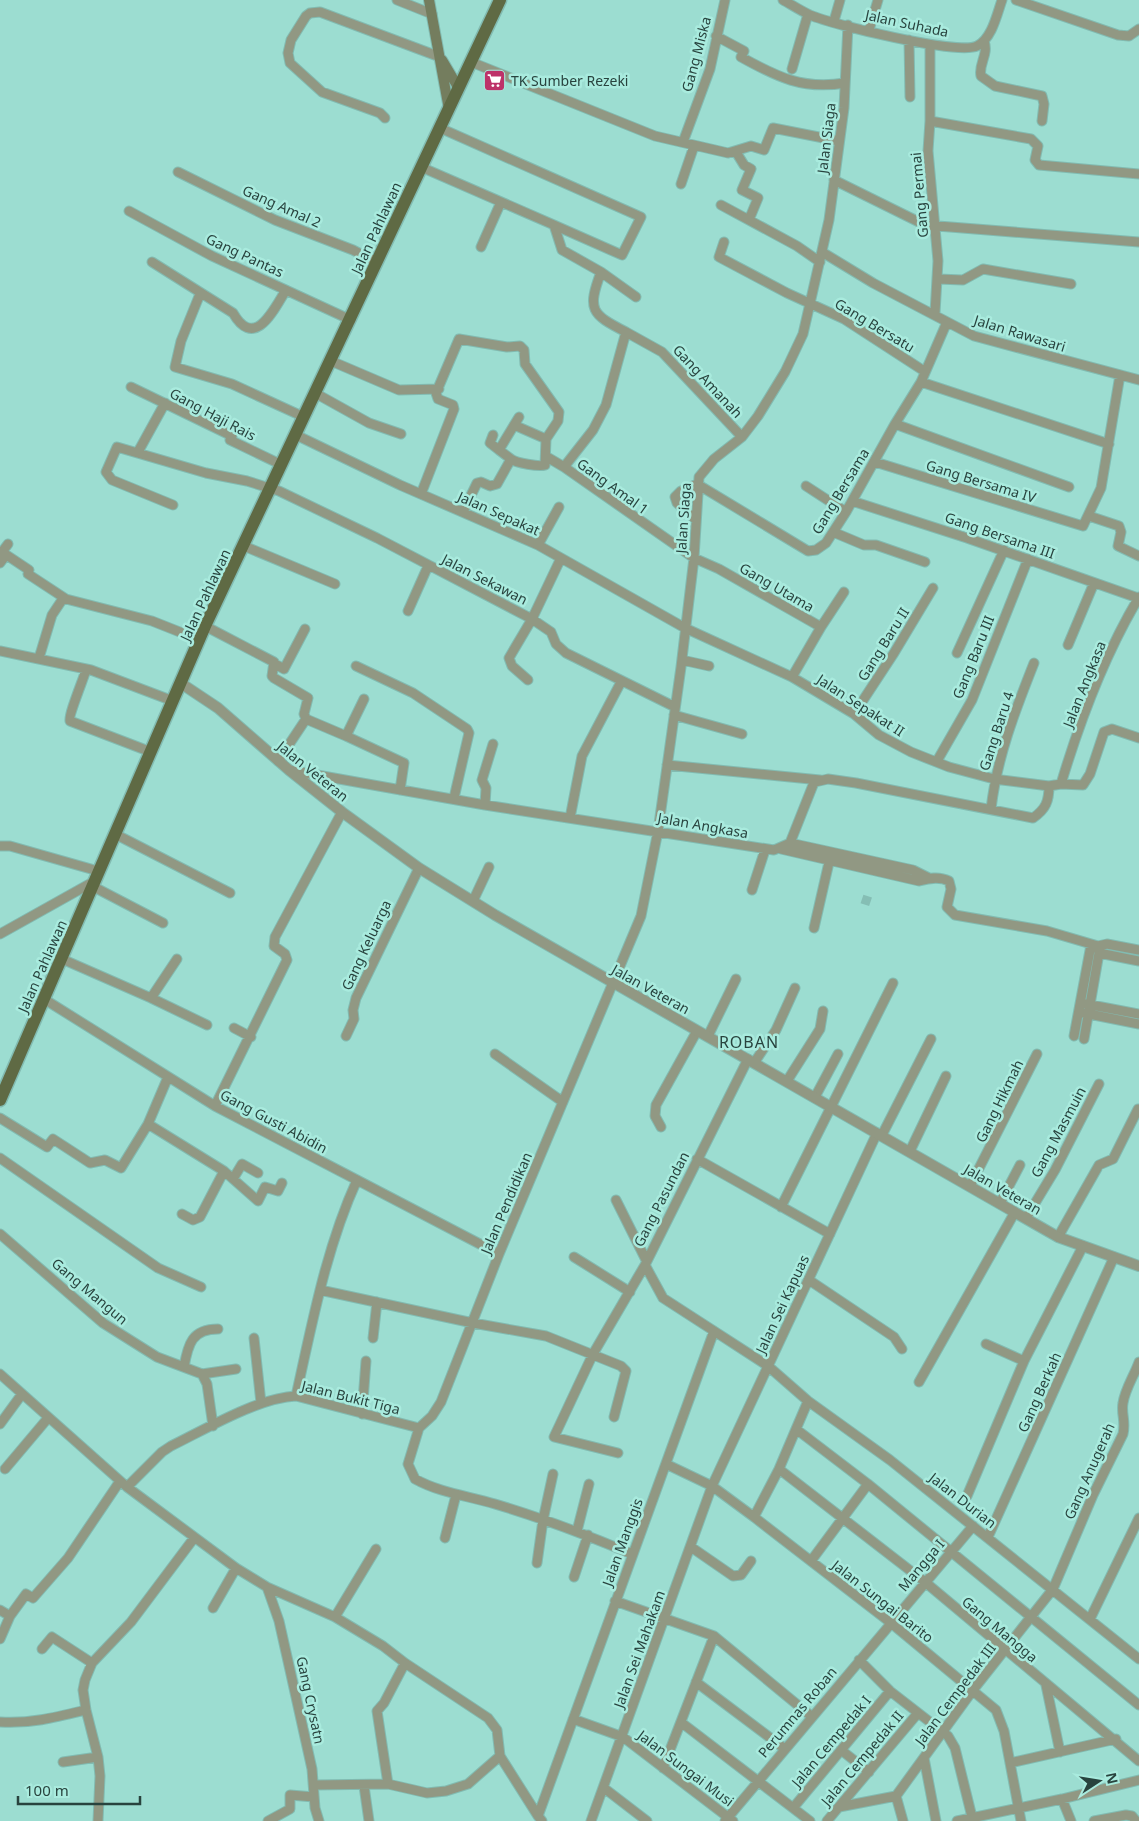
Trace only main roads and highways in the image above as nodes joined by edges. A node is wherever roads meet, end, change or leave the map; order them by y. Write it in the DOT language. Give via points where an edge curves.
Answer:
graph roads {
  1 [pos="429,0"];
  2 [pos="500,0"];
  3 [pos="440,57"];
  4 [pos="458,87"];
  5 [pos="448,109"];
  6 [pos="0,1100"];
  1 -- 3 [label="main road"];
  2 -- 4 [label="main road, Jalan Pahlawan"];
  3 -- 4 [label="main road"];
  3 -- 5 [label="main road"];
  4 -- 5 [label="main road, Jalan Pahlawan"];
  5 -- 6 [label="main road, Jalan Pahlawan" via="205,626"];
}
